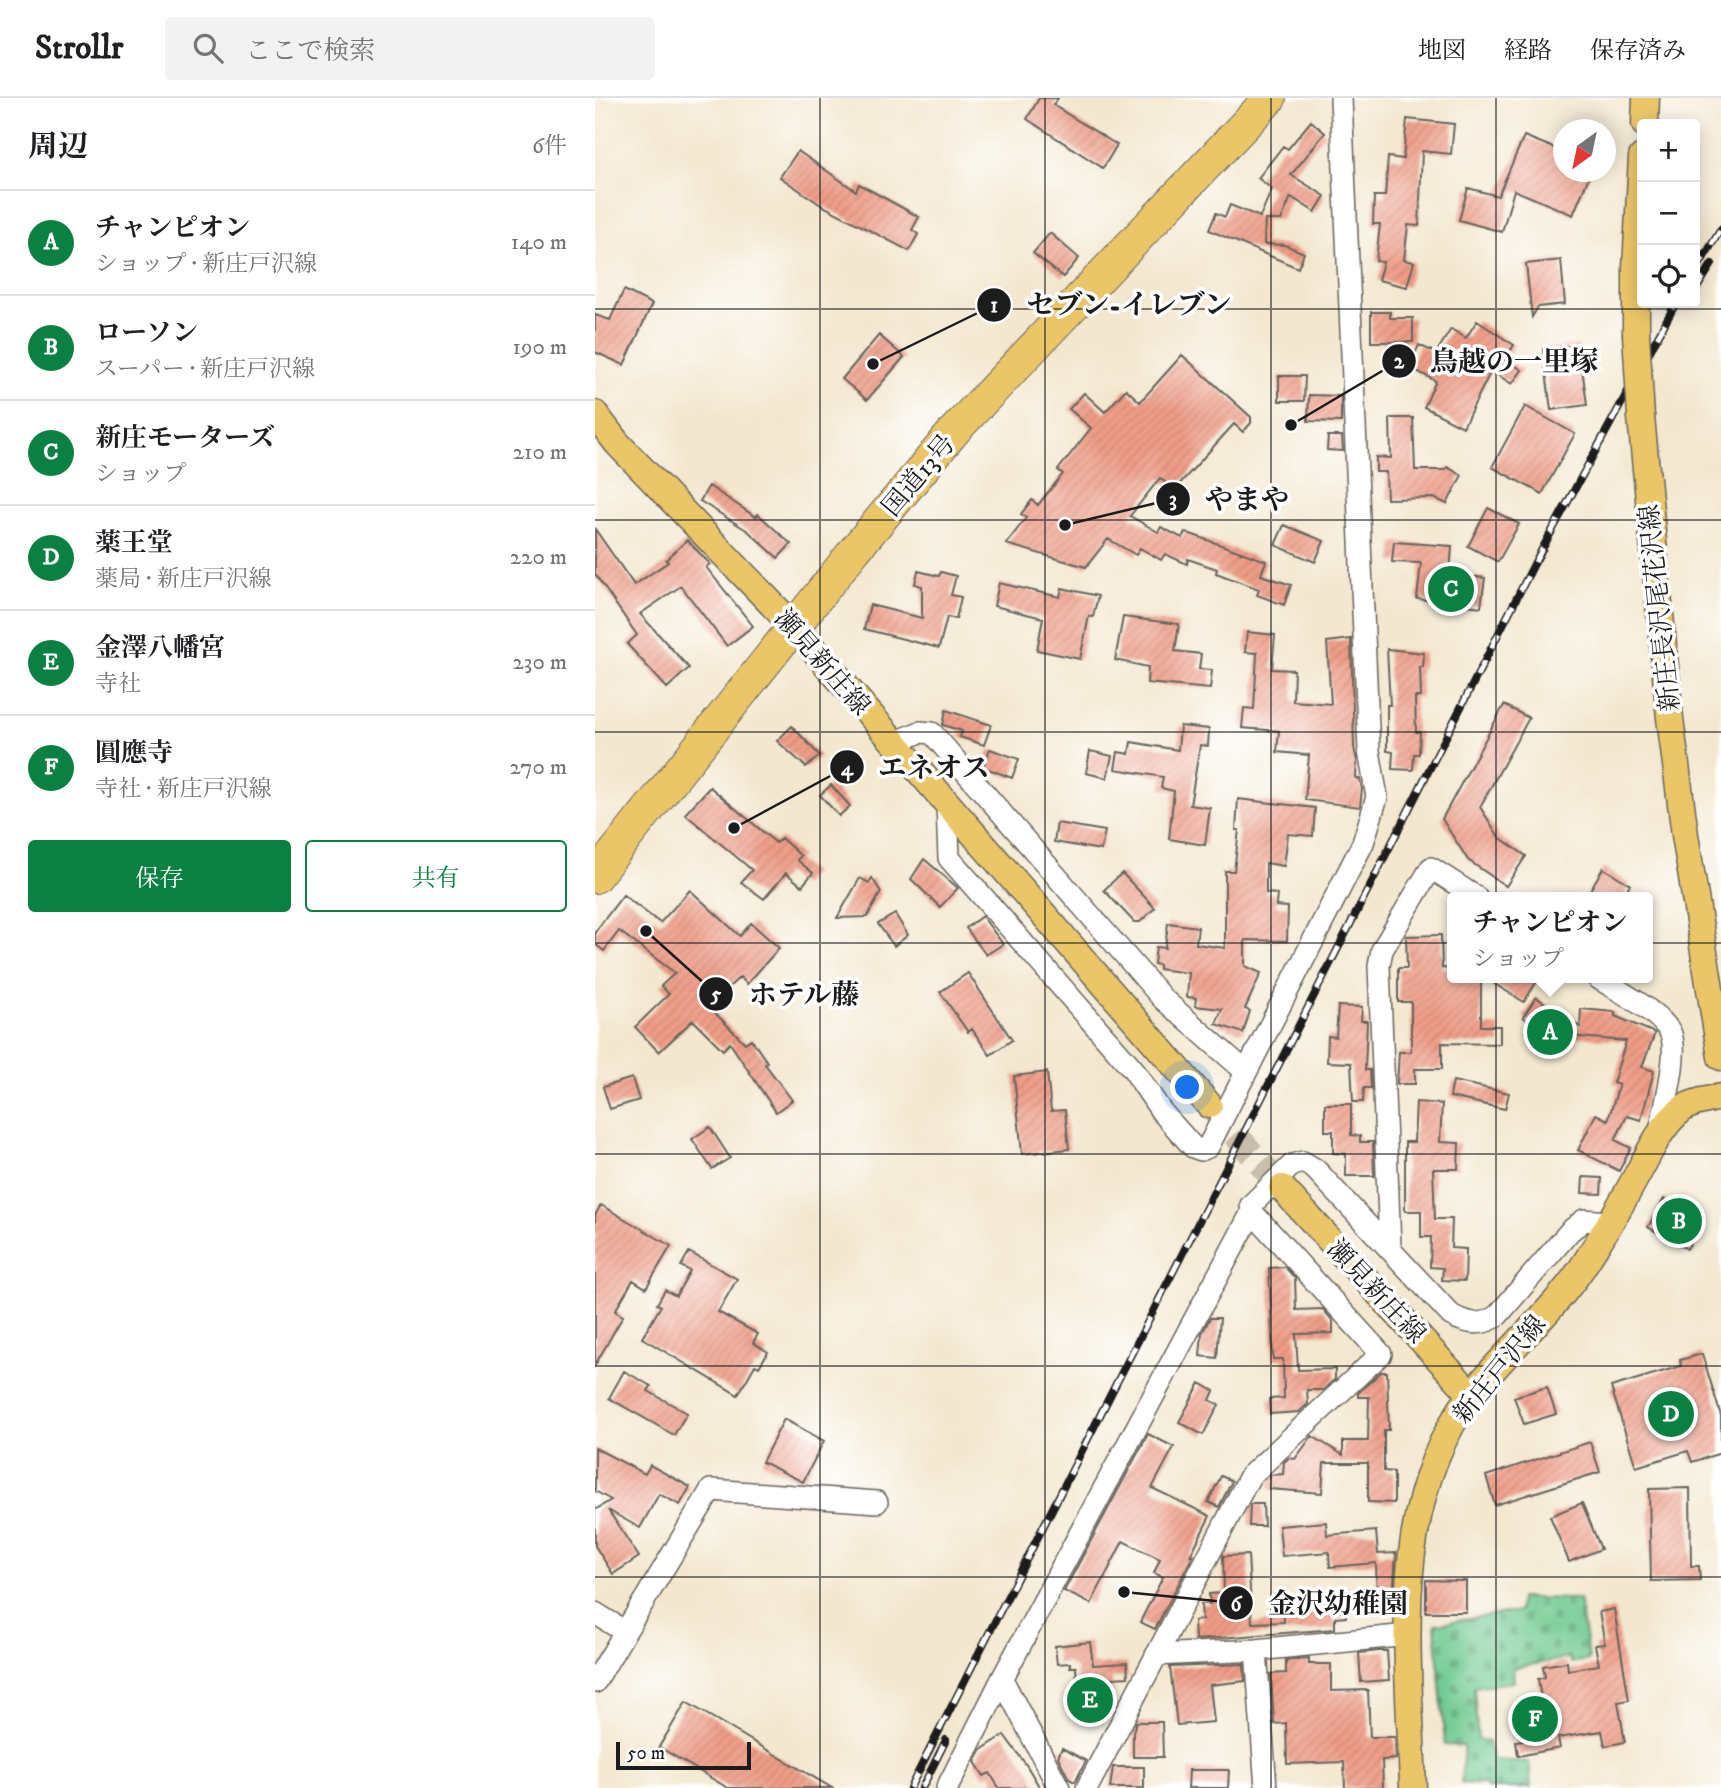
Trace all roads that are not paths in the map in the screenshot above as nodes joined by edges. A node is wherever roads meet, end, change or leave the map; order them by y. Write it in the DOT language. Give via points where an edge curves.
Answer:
graph roads {
  1 [pos="1270,98"];
  2 [pos="1341,98"];
  3 [pos="1646,98"];
  4 [pos="1644,119"];
  5 [pos="1641,182"];
  6 [pos="595,414"];
  7 [pos="795,628"];
  8 [pos="894,743"];
  9 [pos="947,805"];
  10 [pos="595,877"];
  11 [pos="1468,892"];
  12 [pos="1606,983"];
  13 [pos="1721,1057"];
  14 [pos="1245,1071"];
  15 [pos="1721,1097"];
  16 [pos="1209,1105"];
  17 [pos="1660,1132"];
  18 [pos="1282,1188"];
  19 [pos="1252,1212"];
  20 [pos="1610,1222"];
  21 [pos="1390,1247"];
  22 [pos="1472,1395"];
  23 [pos="877,1502"];
  24 [pos="595,1613"];
  25 [pos="624,1631"];
  26 [pos="1408,1635"];
  27 [pos="1256,1650"];
  28 [pos="1156,1656"];
  29 [pos="1002,1679"];
  30 [pos="595,1682"];
  31 [pos="947,1788"];
  32 [pos="1059,1788"];
  33 [pos="1087,1788"];
  34 [pos="1266,1788"];
  35 [pos="1413,1788"];
  1 -- 7 [label="highway, 国道13号" via="955,430"];
  2 -- 14 [label="street" via="1369,739 1377,797 1363,844"];
  3 -- 4 [label="main road"];
  5 -- 13 [label="main road, 新庄長沢尾花沢線, bridge" via="1636,334 1641,417 1674,744"];
  6 -- 7 [label="main road, 瀬見新庄線" via="617,443"];
  7 -- 8 [label="main road, 瀬見新庄線"];
  7 -- 10 [label="highway, 国道13号"];
  8 -- 9 [label="main road, 瀬見新庄線"];
  8 -- 14 [label="street" via="920,732 932,733 1163,999"];
  9 -- 14 [label="street" via="949,858 1133,1069 1193,1147 1208,1147"];
  9 -- 16 [label="main road, 瀬見新庄線"];
  11 -- 21 [label="street" via="1431,867 1382,950"];
  12 -- 17 [label="street" via="1670,1032 1674,1047"];
  15 -- 17 [label="main road, 新庄戸沢線" via="1683,1107"];
  17 -- 20 [label="main road, 新庄戸沢線"];
  18 -- 22 [label="main road, 瀬見新庄線"];
  19 -- 21 [label="street" via="1255,1200 1292,1165 1303,1162"];
  19 -- 28 [label="street" via="1381,1354 1250,1476"];
  19 -- 29 [label="street"];
  20 -- 21 [label="street" via="1584,1220 1498,1315 1476,1324 1451,1315"];
  20 -- 22 [label="main road, 新庄戸沢線" via="1562,1294"];
  22 -- 26 [label="main road, 新庄戸沢線" via="1449,1430 1421,1498 1413,1541"];
  23 -- 25 [label="street" via="711,1490"];
  24 -- 25 [label="street"];
  25 -- 30 [label="street"];
  26 -- 27 [label="street"];
  26 -- 35 [label="main road, 新庄戸沢線"];
  27 -- 28 [label="street"];
  27 -- 34 [label="street"];
  28 -- 33 [label="street"];
  29 -- 31 [label="street"];
  29 -- 32 [label="street"];
}
